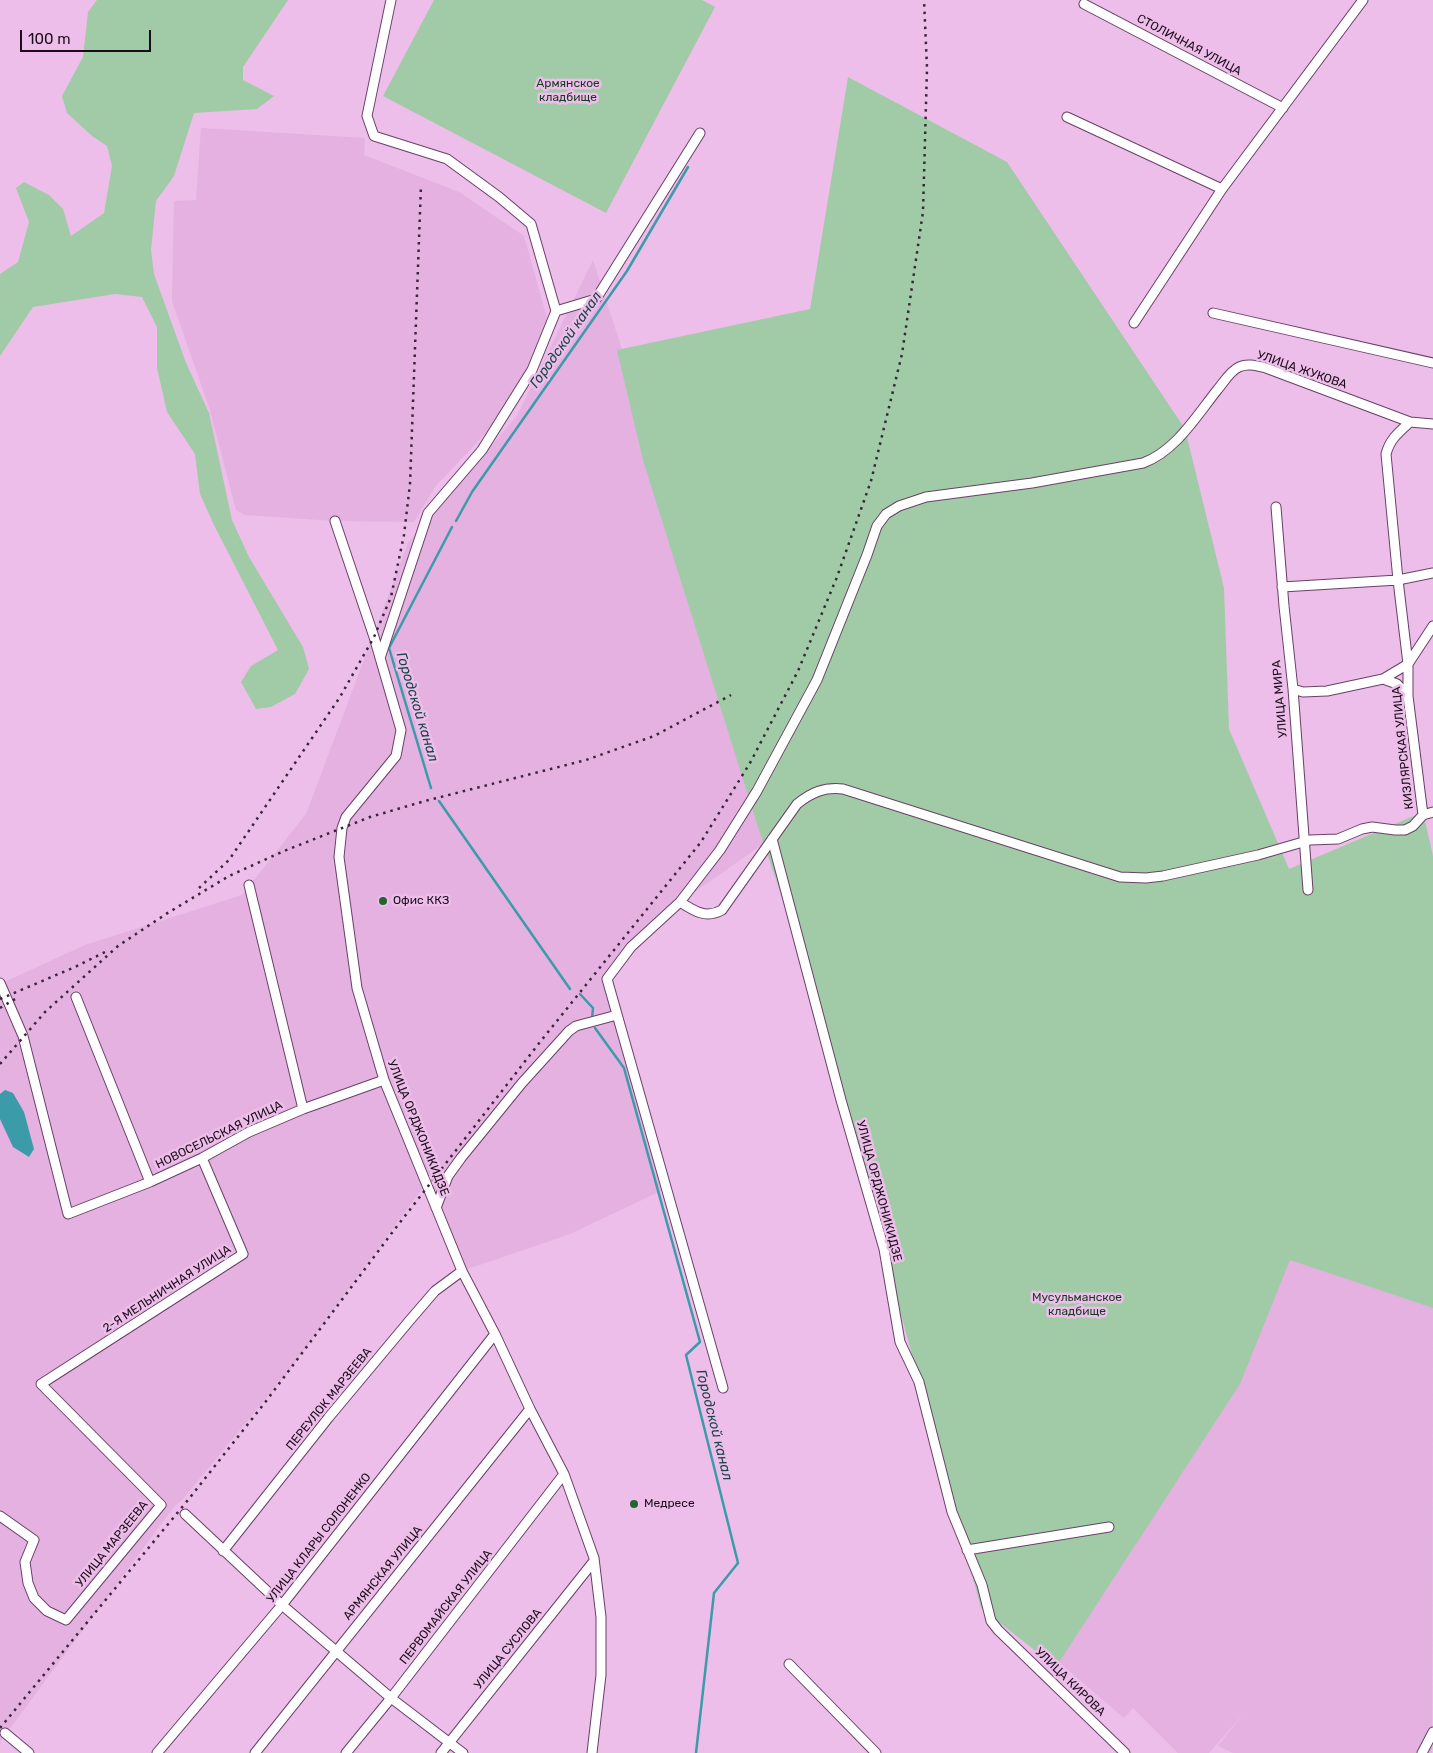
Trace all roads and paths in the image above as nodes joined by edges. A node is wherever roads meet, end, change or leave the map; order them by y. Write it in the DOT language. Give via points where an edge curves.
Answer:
graph roads {
  1 [pos="391,0"];
  2 [pos="1363,0"];
  3 [pos="1084,4"];
  4 [pos="1283,108"];
  5 [pos="1067,117"];
  6 [pos="700,132"];
  7 [pos="1222,189"];
  8 [pos="556,311"];
  9 [pos="1213,313"];
  10 [pos="1134,323"];
  11 [pos="1433,363"];
  12 [pos="1410,422"];
  13 [pos="1433,424"];
  14 [pos="1276,507"];
  15 [pos="335,521"];
  16 [pos="1433,573"];
  17 [pos="1398,580"];
  18 [pos="1282,587"];
  19 [pos="1433,626"];
  20 [pos="380,658"];
  21 [pos="1408,664"];
  22 [pos="1383,679"];
  23 [pos="1293,689"];
  24 [pos="1408,696"];
  25 [pos="1433,812"];
  26 [pos="1423,815"];
  27 [pos="772,839"];
  28 [pos="1304,842"];
  29 [pos="249,885"];
  30 [pos="1308,890"];
  31 [pos="680,902"];
  32 [pos="0,982"];
  33 [pos="76,997"];
  34 [pos="617,1015"];
  35 [pos="384,1080"];
  36 [pos="303,1109"];
  37 [pos="202,1158"];
  38 [pos="150,1182"];
  39 [pos="436,1208"];
  40 [pos="462,1271"];
  41 [pos="495,1334"];
  42 [pos="41,1384"];
  43 [pos="723,1388"];
  44 [pos="530,1409"];
  45 [pos="564,1474"];
  46 [pos="185,1514"];
  47 [pos="0,1516"];
  48 [pos="1109,1527"];
  49 [pos="967,1550"];
  50 [pos="223,1551"];
  51 [pos="594,1561"];
  52 [pos="282,1605"];
  53 [pos="998,1630"];
  54 [pos="336,1651"];
  55 [pos="788,1664"];
  56 [pos="391,1698"];
  57 [pos="1433,1732"];
  58 [pos="5,1733"];
  59 [pos="449,1742"];
  60 [pos="29,1753"];
  61 [pos="157,1753"];
  62 [pos="255,1753"];
  63 [pos="346,1753"];
  64 [pos="441,1753"];
  65 [pos="463,1753"];
  66 [pos="592,1753"];
  67 [pos="876,1753"];
  68 [pos="1125,1753"];
  69 [pos="1422,1753"];
  1 -- 8 [label="street" via="367,116 374,136 447,159 531,224"];
  2 -- 4 [label="street"];
  3 -- 4 [label="street, СТОЛИЧНАЯ УЛИЦА"];
  4 -- 7 [label="street"];
  5 -- 7 [label="street"];
  6 -- 8 [label="street" via="596,299"];
  7 -- 10 [label="street"];
  8 -- 20 [label="street" via="532,370 487,442 428,513"];
  9 -- 11 [label="street"];
  12 -- 13 [label="street, УЛИЦА ЖУКОВА"];
  12 -- 17 [label="street, КИЗЛЯРСКАЯ УЛИЦА" via="1395,435 1386,454"];
  12 -- 31 [label="street, УЛИЦА ЖУКОВА" via="1266,368 1246,365 1233,371 1165,451 1144,463 1032,483 926,497 886,514 876,526 817,680 757,791 720,850"];
  14 -- 18 [label="street, УЛИЦА МИРА"];
  15 -- 20 [label="street, УЛИЦА ОРДЖОНИКИДЗЕ"];
  16 -- 17 [label="street"];
  17 -- 18 [label="street"];
  17 -- 21 [label="street, КИЗЛЯРСКАЯ УЛИЦА"];
  18 -- 23 [label="street, УЛИЦА МИРА"];
  19 -- 21 [label="street"];
  20 -- 35 [label="street, УЛИЦА ОРДЖОНИКИДЗЕ" via="401,730 396,756 346,817 340,857 357,988"];
  21 -- 22 [label="street"];
  21 -- 24 [label="street, КИЗЛЯРСКАЯ УЛИЦА"];
  22 -- 23 [label="street" via="1327,691"];
  22 -- 24 [label="street" via="1397,684"];
  23 -- 28 [label="street, УЛИЦА МИРА"];
  24 -- 26 [label="street, КИЗЛЯРСКАЯ УЛИЦА"];
  25 -- 26 [label="street"];
  26 -- 28 [label="street" via="1404,830 1372,827 1338,839"];
  27 -- 28 [label="street" via="808,794 832,788 1120,877 1163,876"];
  27 -- 31 [label="street" via="722,910 705,914 695,912"];
  27 -- 49 [label="street, УЛИЦА ОРДЖОНИКИДЗЕ" via="884,1249 900,1342 919,1382 952,1512"];
  28 -- 30 [label="street, УЛИЦА МИРА"];
  29 -- 36 [label="street"];
  31 -- 34 [label="street" via="630,946 607,979"];
  32 -- 38 [label="street, НОВОСЕЛЬСКАЯ УЛИЦА" via="23,1036 68,1214"];
  33 -- 38 [label="street, НОВОСЕЛЬСКАЯ УЛИЦА"];
  34 -- 39 [label="street, УЛИЦА ОРДЖОНИКИДЗЕ" via="576,1026 569,1031 522,1083 448,1176"];
  34 -- 43 [label="street"];
  35 -- 36 [label="street, НОВОСЕЛЬСКАЯ УЛИЦА"];
  35 -- 39 [label="street, УЛИЦА ОРДЖОНИКИДЗЕ"];
  36 -- 37 [label="street, НОВОСЕЛЬСКАЯ УЛИЦА" via="249,1132"];
  37 -- 38 [label="street, НОВОСЕЛЬСКАЯ УЛИЦА"];
  37 -- 42 [label="street, 2-Я МЕЛЬНИЧНАЯ УЛИЦА" via="243,1254"];
  39 -- 40 [label="street, УЛИЦА ОРДЖОНИКИДЗЕ"];
  40 -- 41 [label="street, УЛИЦА ОРДЖОНИКИДЗЕ"];
  40 -- 50 [label="street, ПЕРЕУЛОК МАРЗЕЕВА" via="435,1291 410,1320"];
  41 -- 44 [label="street, УЛИЦА ОРДЖОНИКИДЗЕ"];
  41 -- 52 [label="street, УЛИЦА КЛАРЫ СОЛОНЕНКО"];
  42 -- 47 [label="street, УЛИЦА МАРЗЕЕВА" via="161,1504 66,1620 47,1611 34,1598 25,1562 34,1540"];
  44 -- 45 [label="street, УЛИЦА ОРДЖОНИКИДЗЕ"];
  44 -- 54 [label="street, АРМЯНСКАЯ УЛИЦА"];
  45 -- 51 [label="street, УЛИЦА ОРДЖОНИКИДЗЕ"];
  45 -- 56 [label="street, ПЕРВОМАЙСКАЯ УЛИЦА"];
  46 -- 50 [label="street"];
  48 -- 49 [label="street"];
  49 -- 53 [label="street, УЛИЦА ОРДЖОНИКИДЗЕ" via="982,1586 991,1621"];
  50 -- 52 [label="street"];
  51 -- 59 [label="street, УЛИЦА СУСЛОВА"];
  51 -- 66 [label="street, УЛИЦА ОРДЖОНИКИДЗЕ" via="601,1617 601,1667"];
  52 -- 54 [label="street"];
  52 -- 61 [label="street, УЛИЦА КЛАРЫ СОЛОНЕНКО"];
  53 -- 68 [label="street, УЛИЦА КИРОВА"];
  54 -- 56 [label="street"];
  54 -- 62 [label="street, АРМЯНСКАЯ УЛИЦА"];
  55 -- 67 [label="street"];
  56 -- 59 [label="street"];
  56 -- 63 [label="street, ПЕРВОМАЙСКАЯ УЛИЦА"];
  57 -- 69 [label="street"];
  58 -- 60 [label="street"];
  59 -- 64 [label="street, УЛИЦА СУСЛОВА"];
  59 -- 65 [label="street"];
}
